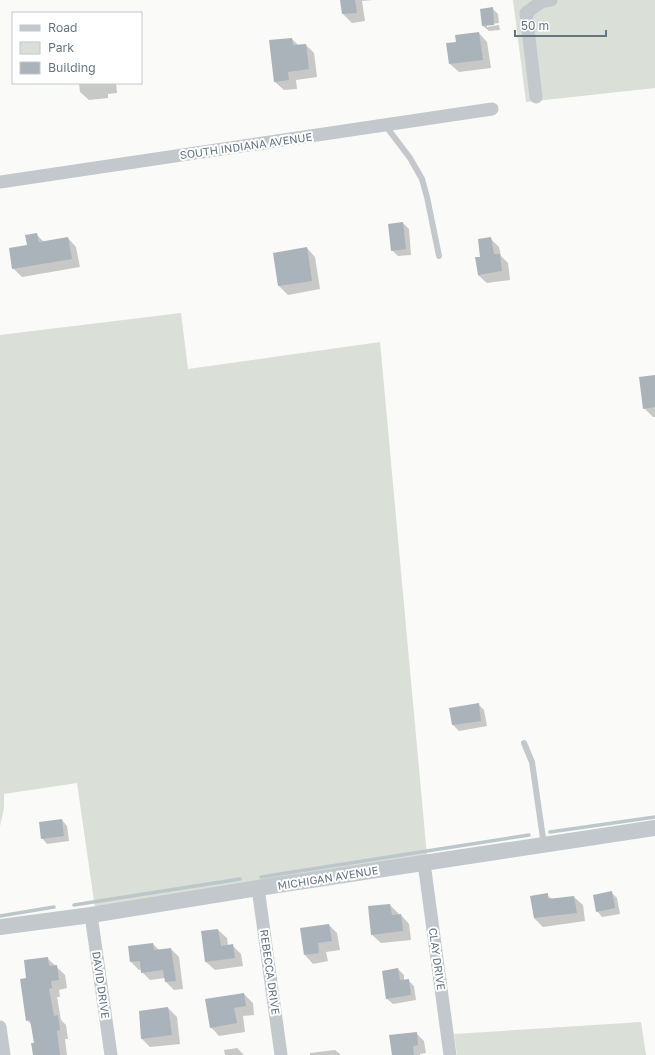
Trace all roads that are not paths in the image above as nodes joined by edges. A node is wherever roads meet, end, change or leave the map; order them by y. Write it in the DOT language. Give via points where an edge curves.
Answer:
graph roads {
  1 [pos="552,0"];
  2 [pos="536,97"];
  3 [pos="492,109"];
  4 [pos="385,125"];
  5 [pos="0,182"];
  6 [pos="439,256"];
  7 [pos="524,743"];
  8 [pos="655,828"];
  9 [pos="544,845"];
  10 [pos="424,863"];
  11 [pos="258,888"];
  12 [pos="91,916"];
  13 [pos="0,927"];
  14 [pos="0,1028"];
  15 [pos="4,1055"];
  16 [pos="111,1055"];
  17 [pos="281,1055"];
  18 [pos="450,1055"];
  1 -- 2 [label="street" via="541,2 526,13"];
  3 -- 4 [label="street, SOUTH INDIANA AVENUE"];
  4 -- 5 [label="street, SOUTH INDIANA AVENUE"];
  4 -- 6 [label="lane" via="422,178"];
  7 -- 9 [label="lane" via="532,762"];
  8 -- 9 [label="street, MICHIGAN AVENUE"];
  9 -- 10 [label="street, MICHIGAN AVENUE"];
  10 -- 11 [label="street, MICHIGAN AVENUE"];
  10 -- 18 [label="street, CLAY DRIVE"];
  11 -- 12 [label="street, MICHIGAN AVENUE"];
  11 -- 17 [label="street, REBECCA DRIVE"];
  12 -- 13 [label="street, MICHIGAN AVENUE"];
  12 -- 16 [label="street, DAVID DRIVE"];
  14 -- 15 [label="street"];
}
